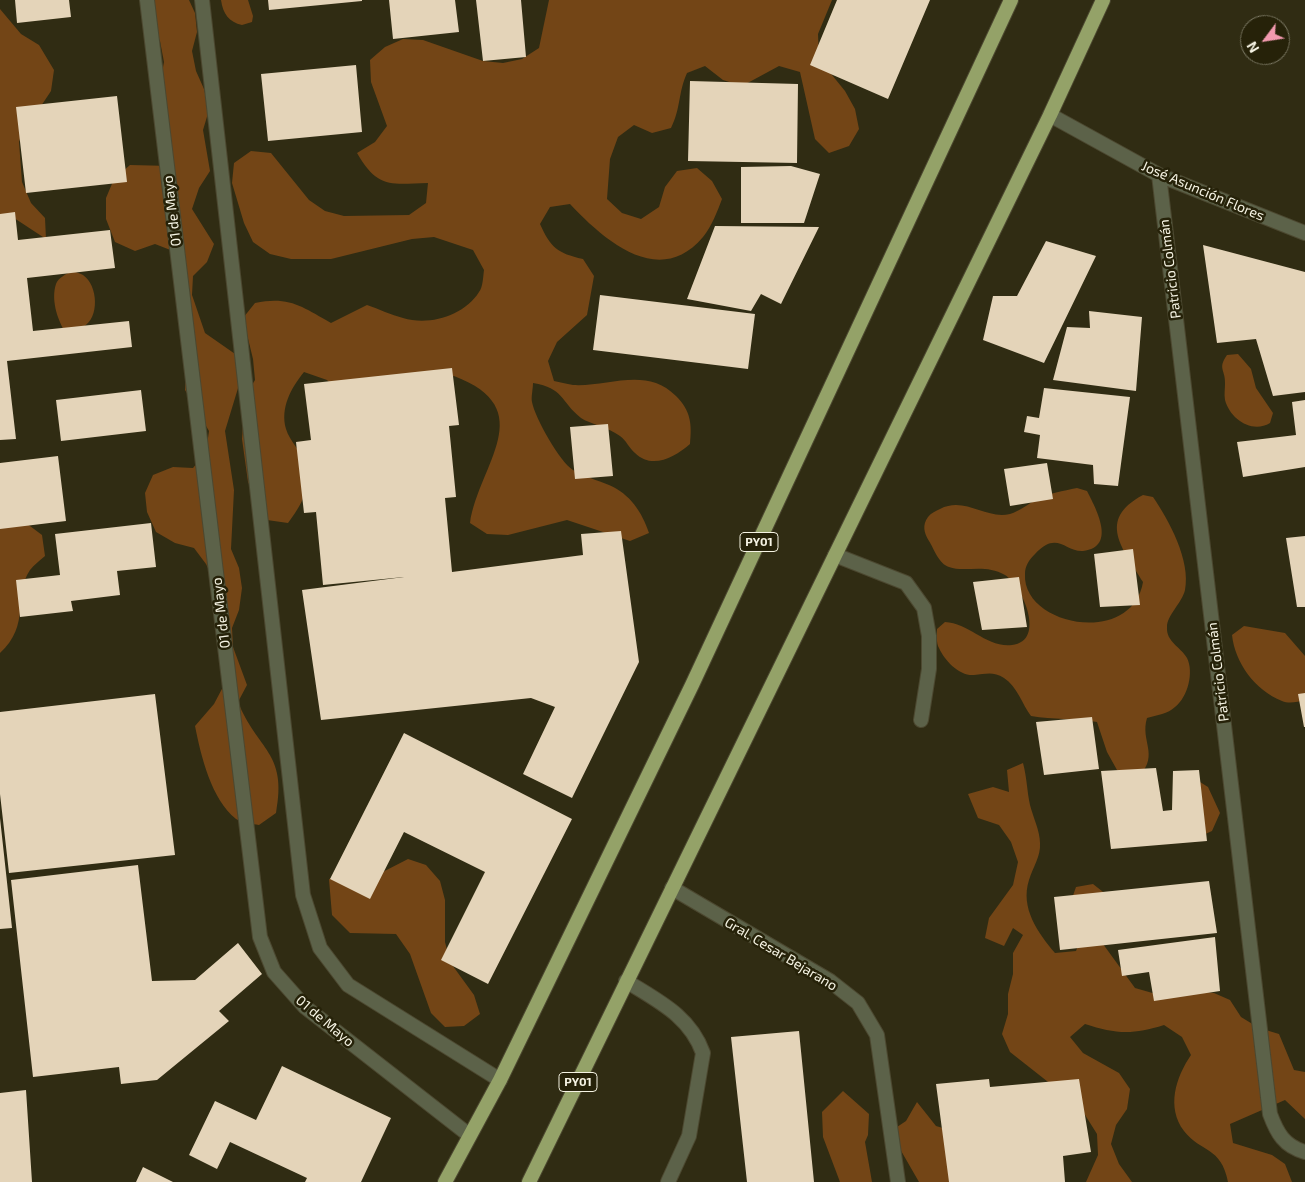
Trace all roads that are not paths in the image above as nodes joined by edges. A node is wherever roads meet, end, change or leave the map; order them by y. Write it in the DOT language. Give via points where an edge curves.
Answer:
graph roads {
  1 [pos="147,0"];
  2 [pos="202,0"];
  3 [pos="1011,0"];
  4 [pos="1103,0"];
  5 [pos="1050,114"];
  6 [pos="1159,175"];
  7 [pos="1305,234"];
  8 [pos="835,555"];
  9 [pos="921,720"];
  10 [pos="672,888"];
  11 [pos="626,981"];
  12 [pos="500,1080"];
  13 [pos="469,1135"];
  14 [pos="1305,1152"];
  15 [pos="445,1182"];
  16 [pos="529,1182"];
  17 [pos="668,1182"];
  18 [pos="898,1182"];
  1 -- 13 [label="street, 01 de Mayo" via="260,936 274,972 305,1007"];
  2 -- 12 [label="street" via="302,895 320,948 348,985"];
  3 -- 12 [label="highway, PY01" via="692,684"];
  4 -- 5 [label="highway, PY01"];
  5 -- 6 [label="street, José Asunción Flores"];
  5 -- 8 [label="highway, PY01"];
  6 -- 7 [label="street, José Asunción Flores"];
  6 -- 14 [label="street, Patricio Colmán" via="1270,1114 1278,1136"];
  8 -- 9 [label="street" via="906,583 924,608 929,636 929,669"];
  8 -- 10 [label="highway, PY01"];
  10 -- 11 [label="highway, PY01"];
  10 -- 18 [label="street, Gral. Cesar Bejarano" via="830,981 858,1003 877,1035"];
  11 -- 16 [label="highway, PY01"];
  11 -- 17 [label="street" via="673,1010 699,1040 703,1053 689,1136"];
  12 -- 13 [label="highway, PY01"];
  13 -- 15 [label="highway, PY01"];
}
